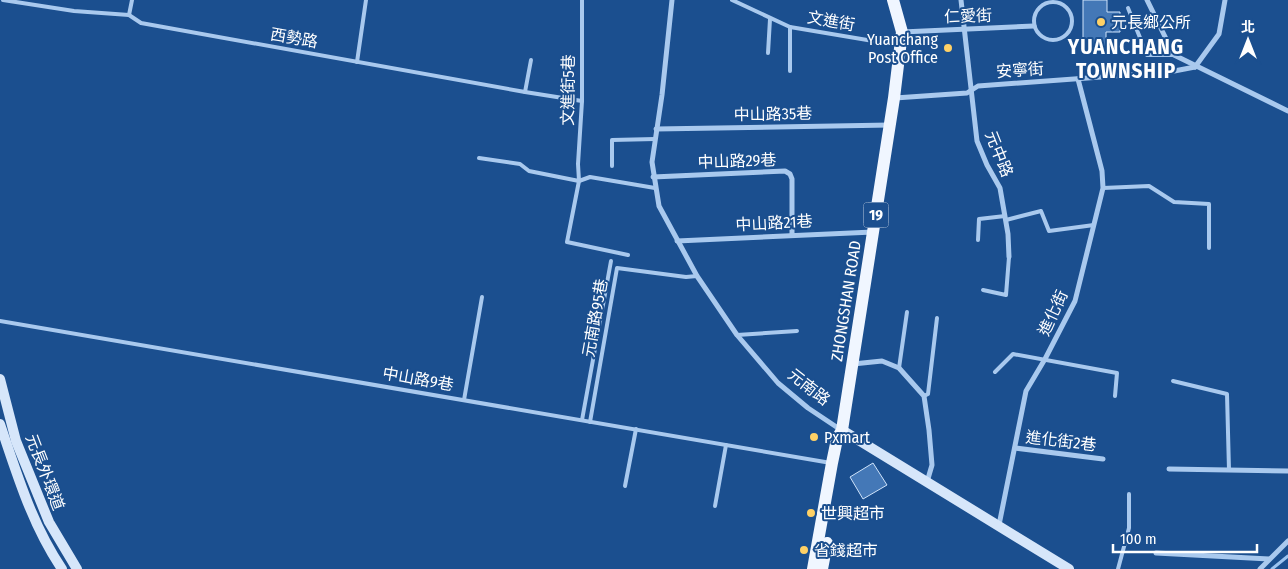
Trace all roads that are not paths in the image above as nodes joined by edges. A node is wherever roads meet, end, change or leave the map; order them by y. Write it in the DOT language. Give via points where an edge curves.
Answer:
graph roads {
  1 [pos="4,0"];
  2 [pos="132,0"];
  3 [pos="366,0"];
  4 [pos="582,0"];
  5 [pos="672,0"];
  6 [pos="732,0"];
  7 [pos="893,0"];
  8 [pos="961,0"];
  9 [pos="1147,0"];
  10 [pos="1225,0"];
  11 [pos="1056,1"];
  12 [pos="1128,8"];
  13 [pos="129,15"];
  14 [pos="770,19"];
  15 [pos="1034,26"];
  16 [pos="790,27"];
  17 [pos="965,28"];
  18 [pos="902,32"];
  19 [pos="900,45"];
  20 [pos="768,53"];
  21 [pos="1174,55"];
  22 [pos="530,60"];
  23 [pos="357,62"];
  24 [pos="1195,67"];
  25 [pos="790,71"];
  26 [pos="1078,79"];
  27 [pos="972,90"];
  28 [pos="525,92"];
  29 [pos="894,98"];
  30 [pos="582,101"];
  31 [pos="1288,112"];
  32 [pos="890,124"];
  33 [pos="656,129"];
  34 [pos="655,140"];
  35 [pos="479,158"];
  36 [pos="612,166"];
  37 [pos="653,177"];
  38 [pos="579,181"];
  39 [pos="655,188"];
  40 [pos="1103,188"];
  41 [pos="1005,218"];
  42 [pos="1094,225"];
  43 [pos="873,232"];
  44 [pos="792,234"];
  45 [pos="676,240"];
  46 [pos="978,240"];
  47 [pos="1209,248"];
  48 [pos="628,256"];
  49 [pos="1009,257"];
  50 [pos="611,261"];
  51 [pos="697,276"];
  52 [pos="983,290"];
  53 [pos="482,297"];
  54 [pos="907,312"];
  55 [pos="937,318"];
  56 [pos="0,320"];
  57 [pos="798,331"];
  58 [pos="737,335"];
  59 [pos="1045,359"];
  60 [pos="852,364"];
  61 [pos="899,368"];
  62 [pos="995,372"];
  63 [pos="0,379"];
  64 [pos="1173,381"];
  65 [pos="924,396"];
  66 [pos="1115,396"];
  67 [pos="464,400"];
  68 [pos="582,420"];
  69 [pos="590,422"];
  70 [pos="0,424"];
  71 [pos="636,429"];
  72 [pos="842,430"];
  73 [pos="726,445"];
  74 [pos="1015,448"];
  75 [pos="1103,459"];
  76 [pos="832,463"];
  77 [pos="1169,469"];
  78 [pos="1229,470"];
  79 [pos="1288,471"];
  80 [pos="927,482"];
  81 [pos="625,486"];
  82 [pos="1130,494"];
  83 [pos="715,506"];
  84 [pos="999,525"];
  85 [pos="1288,541"];
  86 [pos="1156,553"];
  87 [pos="1269,559"];
  88 [pos="62,569"];
  89 [pos="77,569"];
  90 [pos="813,569"];
  91 [pos="822,569"];
  92 [pos="1069,569"];
  93 [pos="1118,569"];
  94 [pos="1260,569"];
  1 -- 13 [label="lane, 西勢路" via="74,11"];
  2 -- 13 [label="lane"];
  3 -- 23 [label="lane"];
  4 -- 30 [label="lane, 文進街5巷"];
  5 -- 33 [label="street"];
  6 -- 14 [label="lane, 文進街"];
  7 -- 18 [label="main road, ZHONGSHAN ROAD / 19"];
  8 -- 17 [label="street, 元中路"];
  9 -- 21 [label="street"];
  10 -- 24 [label="street" via="1219,34"];
  11 -- 15 [label="lane" via="1040,6 1033,19"];
  11 -- 15 [label="lane" via="1071,15 1070,30 1065,36 1058,40 1043,38"];
  12 -- 21 [label="lane" via="1147,55"];
  13 -- 23 [label="lane, 西勢路" via="141,23"];
  14 -- 16 [label="lane, 文進街"];
  14 -- 20 [label="lane"];
  15 -- 17 [label="street, 仁愛街"];
  16 -- 19 [label="lane, 文進街"];
  16 -- 25 [label="lane"];
  17 -- 18 [label="street, 仁愛街"];
  17 -- 27 [label="street, 元中路"];
  18 -- 19 [label="main road, ZHONGSHAN ROAD / 19"];
  19 -- 29 [label="main road, ZHONGSHAN ROAD / 19"];
  21 -- 24 [label="street"];
  22 -- 28 [label="lane"];
  23 -- 28 [label="lane, 西勢路"];
  24 -- 26 [label="street, 安寧街"];
  24 -- 31 [label="street"];
  26 -- 27 [label="street, 安寧街" via="978,86"];
  26 -- 40 [label="street, 進化街" via="1102,171"];
  27 -- 29 [label="street, 安寧街"];
  27 -- 41 [label="street, 元中路" via="977,141 1000,188"];
  28 -- 30 [label="lane, 西勢路"];
  29 -- 32 [label="main road, ZHONGSHAN ROAD / 19"];
  30 -- 38 [label="lane, 文進街5巷"];
  32 -- 33 [label="street, 中山路35巷"];
  32 -- 43 [label="main road, ZHONGSHAN ROAD / 19"];
  33 -- 34 [label="street, 元南路"];
  34 -- 36 [label="lane" via="612,140"];
  34 -- 37 [label="street, 元南路"];
  35 -- 38 [label="lane" via="520,164 530,171"];
  37 -- 39 [label="street, 元南路"];
  37 -- 44 [label="street, 中山路29巷" via="785,171 792,179"];
  38 -- 39 [label="lane" via="590,177"];
  38 -- 48 [label="lane, 文進街5巷" via="567,242"];
  39 -- 45 [label="street, 元南路" via="659,206"];
  40 -- 42 [label="street, 進化街"];
  40 -- 47 [label="lane" via="1149,186 1174,202 1208,204"];
  41 -- 42 [label="lane" via="1040,211 1049,230"];
  41 -- 46 [label="lane" via="979,219"];
  41 -- 49 [label="street, 元中路"];
  42 -- 59 [label="street, 進化街" via="1075,301"];
  43 -- 44 [label="street, 中山路21巷"];
  43 -- 60 [label="main road, ZHONGSHAN ROAD / 19"];
  44 -- 45 [label="street, 中山路21巷"];
  45 -- 51 [label="street, 元南路"];
  49 -- 52 [label="lane" via="1006,295"];
  50 -- 68 [label="lane"];
  51 -- 58 [label="street, 元南路"];
  51 -- 69 [label="lane, 元南路95巷" via="617,268"];
  53 -- 67 [label="lane"];
  54 -- 61 [label="lane"];
  55 -- 65 [label="lane" via="928,394"];
  56 -- 67 [label="lane, 中山路9巷"];
  57 -- 58 [label="lane"];
  58 -- 72 [label="street, 元南路" via="778,383"];
  59 -- 62 [label="lane" via="1013,354"];
  59 -- 66 [label="lane" via="1117,373"];
  59 -- 74 [label="street, 進化街" via="1026,391"];
  60 -- 61 [label="street" via="882,361"];
  60 -- 72 [label="main road, ZHONGSHAN ROAD / 19"];
  61 -- 65 [label="street"];
  63 -- 89 [label="street, 元長外環道" via="16,441 48,522"];
  64 -- 78 [label="lane" via="1227,394"];
  65 -- 80 [label="street" via="932,465"];
  67 -- 68 [label="lane, 中山路9巷"];
  68 -- 69 [label="lane, 中山路9巷"];
  69 -- 71 [label="lane, 中山路9巷"];
  70 -- 88 [label="street, 元長外環道" via="22,491"];
  71 -- 73 [label="lane, 中山路9巷"];
  71 -- 81 [label="lane"];
  72 -- 76 [label="main road, ZHONGSHAN ROAD / 19"];
  72 -- 80 [label="street, 元南路"];
  72 -- 91 [label="main road, ZHONGSHAN ROAD / 19" via="845,441"];
  73 -- 76 [label="lane, 中山路9巷"];
  73 -- 83 [label="lane"];
  74 -- 75 [label="street, 進化街2巷"];
  74 -- 84 [label="street, 進化街"];
  76 -- 90 [label="main road, ZHONGSHAN ROAD / 19"];
  77 -- 78 [label="street"];
  78 -- 79 [label="street"];
  80 -- 84 [label="street, 元南路"];
  82 -- 93 [label="lane" via="1129,528"];
  84 -- 92 [label="street, 元南路"];
  85 -- 87 [label="street"];
  86 -- 87 [label="street"];
  87 -- 94 [label="street"];
}
